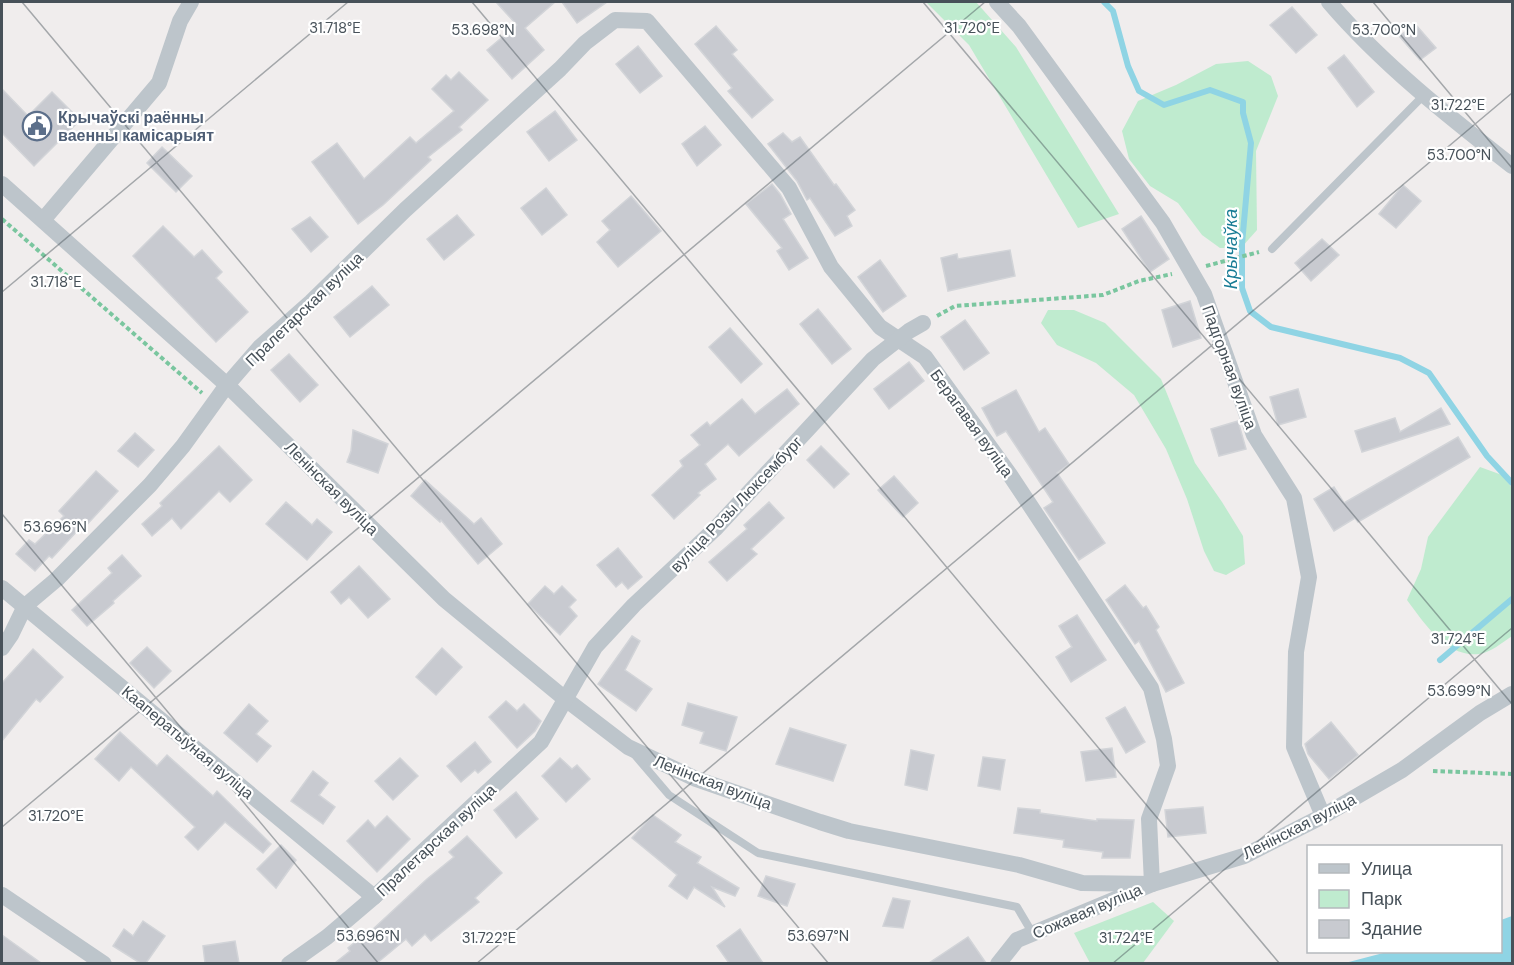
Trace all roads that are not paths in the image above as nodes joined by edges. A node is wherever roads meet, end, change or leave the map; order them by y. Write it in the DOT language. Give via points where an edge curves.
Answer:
graph roads {
  1 [pos="191,2"];
  2 [pos="997,2"];
  3 [pos="1329,2"];
  4 [pos="646,21"];
  5 [pos="1424,95"];
  6 [pos="1512,166"];
  7 [pos="2,184"];
  8 [pos="43,220"];
  9 [pos="1272,249"];
  10 [pos="923,323"];
  11 [pos="898,340"];
  12 [pos="227,384"];
  13 [pos="2,588"];
  14 [pos="25,606"];
  15 [pos="2,648"];
  16 [pos="1512,694"];
  17 [pos="564,698"];
  18 [pos="628,747"];
  19 [pos="1323,816"];
  20 [pos="1152,884"];
  21 [pos="2,895"];
  22 [pos="374,897"];
  23 [pos="1033,934"];
  24 [pos="104,963"];
  25 [pos="289,963"];
  26 [pos="998,963"];
  1 -- 8 [label="street" via="180,21 159,83"];
  2 -- 19 [label="street, Падгорная вуліца" via="1019,26 1163,224 1204,294 1254,435 1294,498 1309,577 1296,652 1294,747"];
  3 -- 5 [label="street"];
  4 -- 11 [label="street, Берагавая вуліца" via="789,188 831,267 880,327"];
  4 -- 12 [label="street, Пралетарская вуліца" via="615,20 585,43 260,347"];
  5 -- 6 [label="street"];
  5 -- 9 [label="lane"];
  7 -- 8 [label="street, Ленінская вуліца"];
  8 -- 12 [label="street, Ленінская вуліца"];
  10 -- 11 [label="street, вуліца Розы Люксембург"];
  11 -- 17 [label="street, вуліца Розы Люксембург" via="873,360 715,529 634,605 595,647"];
  11 -- 20 [label="street, Берагавая вуліца" via="925,357 956,399 1151,688 1168,766 1149,819"];
  12 -- 14 [label="street, Пралетарская вуліца" via="150,485"];
  12 -- 17 [label="street, Ленінская вуліца" via="444,599"];
  13 -- 14 [label="street, Кааператыўная вуліца"];
  14 -- 15 [label="street, Пралетарская вуліца"];
  14 -- 22 [label="street, Кааператыўная вуліца"];
  16 -- 19 [label="street, Ленінская вуліца" via="1402,770"];
  17 -- 18 [label="street, Ленінская вуліца"];
  17 -- 22 [label="street, Пралетарская вуліца" via="541,742"];
  18 -- 20 [label="street, Ленінская вуліца" via="696,779 849,831 1019,865 1082,883"];
  18 -- 23 [label="lane" via="669,795 758,853 1017,907"];
  19 -- 20 [label="street, Ленінская вуліца" via="1244,856"];
  20 -- 23 [label="street, Сожавая вуліца"];
  21 -- 24 [label="street"];
  22 -- 25 [label="street, Пралетарская вуліца"];
  23 -- 26 [label="street, Сожавая вуліца" via="1017,940"];
}
